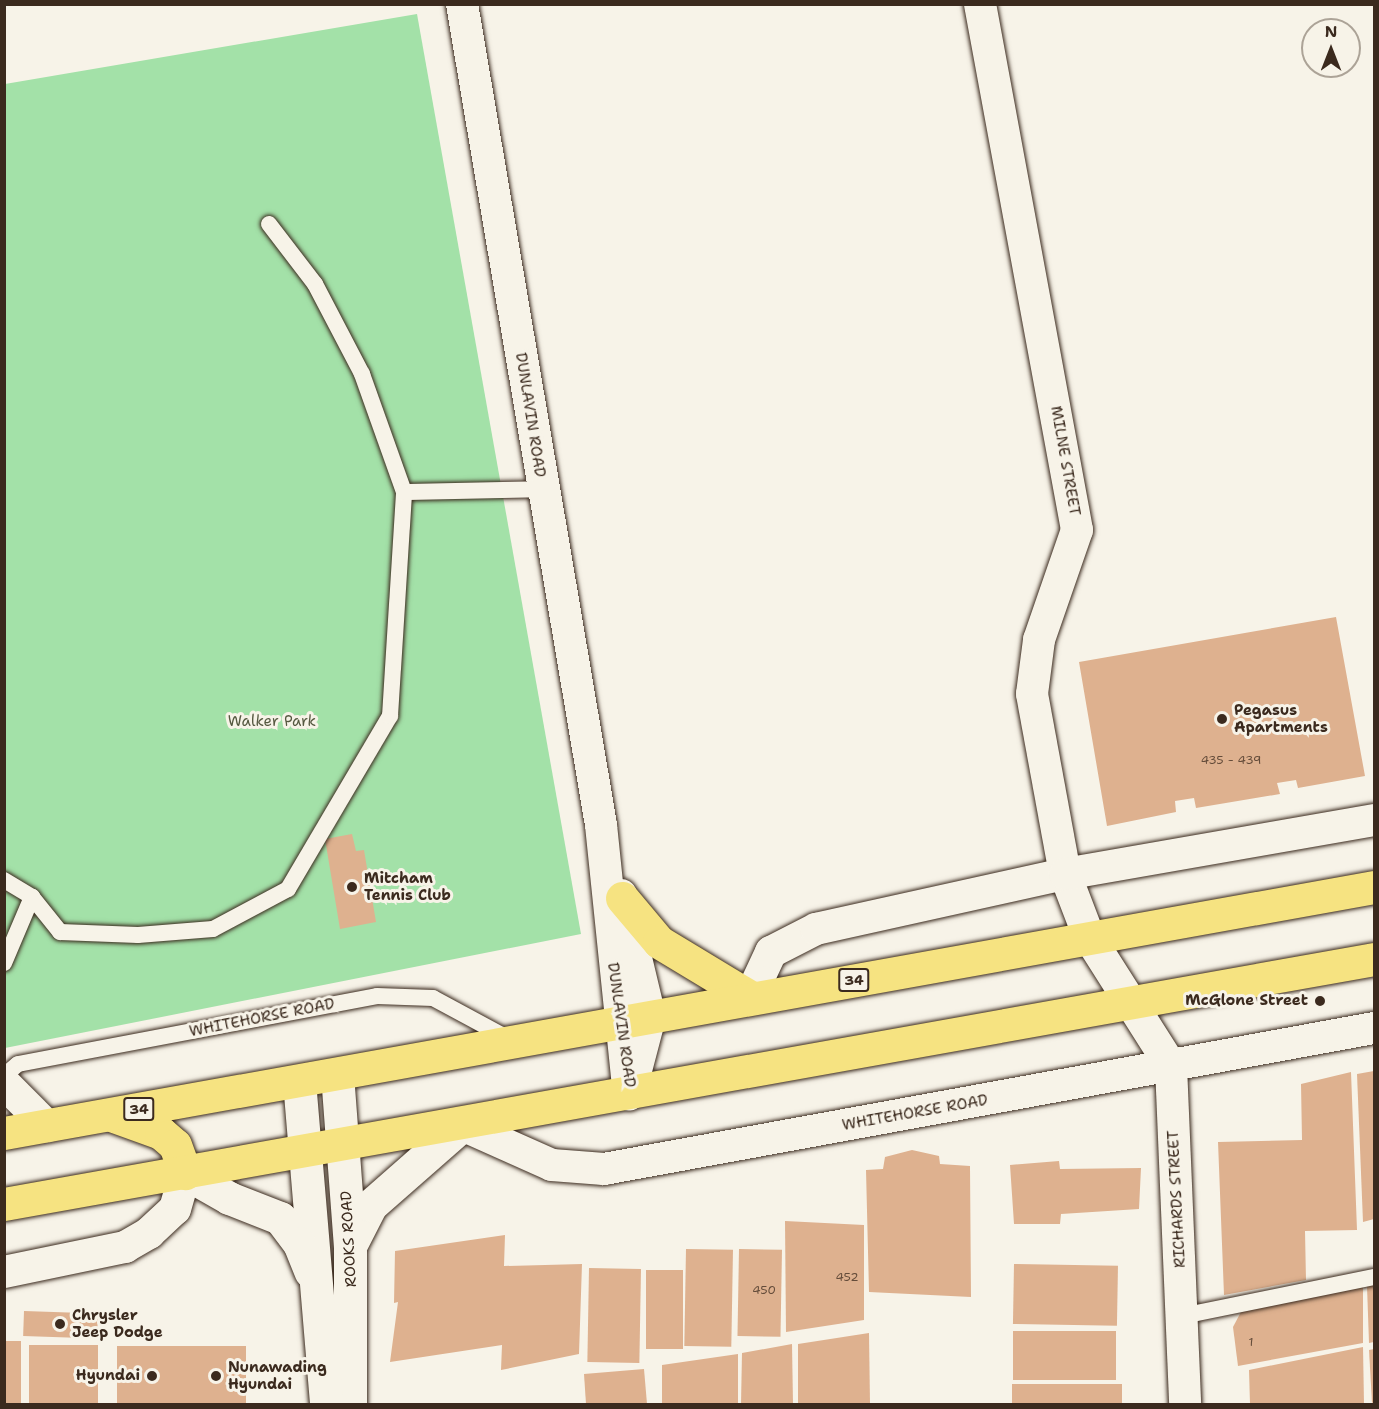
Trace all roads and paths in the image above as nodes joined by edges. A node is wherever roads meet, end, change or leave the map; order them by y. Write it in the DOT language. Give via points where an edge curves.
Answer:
graph roads {
  1 [pos="462,4"];
  2 [pos="980,4"];
  3 [pos="269,224"];
  4 [pos="542,489"];
  5 [pos="404,492"];
  6 [pos="1374,820"];
  7 [pos="601,825"];
  8 [pos="1065,874"];
  9 [pos="4,880"];
  10 [pos="1374,887"];
  11 [pos="32,897"];
  12 [pos="622,898"];
  13 [pos="1089,937"];
  14 [pos="1374,959"];
  15 [pos="4,963"];
  16 [pos="750,997"];
  17 [pos="1134,1003"];
  18 [pos="650,1017"];
  19 [pos="618,1023"];
  20 [pos="1374,1028"];
  21 [pos="514,1042"];
  22 [pos="1171,1066"];
  23 [pos="337,1074"];
  24 [pos="4,1076"];
  25 [pos="299,1081"];
  26 [pos="4,1083"];
  27 [pos="629,1095"];
  28 [pos="109,1115"];
  29 [pos="462,1125"];
  30 [pos="47,1126"];
  31 [pos="4,1133"];
  32 [pos="343,1145"];
  33 [pos="306,1152"];
  34 [pos="185,1173"];
  35 [pos="4,1204"];
  36 [pos="350,1247"];
  37 [pos="4,1272"];
  38 [pos="1374,1277"];
  39 [pos="320,1296"];
  40 [pos="1182,1316"];
  41 [pos="326,1404"];
  42 [pos="350,1404"];
  43 [pos="1185,1404"];
  1 -- 4 [label="street, DUNLAVIN ROAD"];
  2 -- 8 [label="street, MILNE STREET" via="1077,530 1033,667 1032,694"];
  3 -- 5 [label="lane" via="315,284 363,374"];
  4 -- 5 [label="lane"];
  4 -- 7 [label="street, DUNLAVIN ROAD"];
  5 -- 11 [label="lane" via="390,717 288,888 213,929 138,935 60,932"];
  6 -- 8 [label="street"];
  7 -- 12 [label="street, DUNLAVIN ROAD"];
  7 -- 19 [label="street, DUNLAVIN ROAD"];
  8 -- 13 [label="street, MILNE STREET"];
  8 -- 16 [label="street" via="816,929 771,952"];
  9 -- 11 [label="lane"];
  10 -- 13 [label="highway, 34"];
  11 -- 15 [label="lane"];
  12 -- 16 [label="highway" via="659,942"];
  12 -- 18 [label="street, DUNLAVIN ROAD"];
  13 -- 16 [label="highway, 34"];
  13 -- 17 [label="street, MILNE STREET"];
  14 -- 17 [label="highway"];
  16 -- 18 [label="highway, 34"];
  17 -- 22 [label="street, RICHARDS STREET"];
  17 -- 27 [label="highway"];
  18 -- 19 [label="highway, 34"];
  18 -- 27 [label="street, DUNLAVIN ROAD"];
  19 -- 21 [label="highway, 34"];
  19 -- 27 [label="street, DUNLAVIN ROAD"];
  20 -- 22 [label="street, WHITEHORSE ROAD"];
  21 -- 23 [label="highway, 34"];
  21 -- 24 [label="lane, WHITEHORSE ROAD" via="433,998 377,996 18,1064"];
  22 -- 29 [label="street, WHITEHORSE ROAD" via="604,1169 552,1165"];
  22 -- 40 [label="street, RICHARDS STREET"];
  23 -- 25 [label="highway, 34"];
  23 -- 32 [label="street, ROOKS ROAD"];
  25 -- 28 [label="highway, 34"];
  25 -- 33 [label="street"];
  26 -- 30 [label="street"];
  27 -- 29 [label="highway"];
  28 -- 30 [label="highway, 34"];
  28 -- 34 [label="highway" via="162,1133 175,1145"];
  29 -- 32 [label="highway"];
  29 -- 36 [label="street" via="371,1205"];
  30 -- 31 [label="highway, 34"];
  32 -- 33 [label="highway"];
  32 -- 36 [label="street, ROOKS ROAD"];
  33 -- 34 [label="highway"];
  33 -- 39 [label="street"];
  34 -- 35 [label="highway"];
  34 -- 37 [label="street" via="175,1209 149,1233 125,1247"];
  34 -- 39 [label="street" via="229,1198 280,1218 299,1243"];
  36 -- 42 [label="street, ROOKS ROAD"];
  38 -- 40 [label="lane"];
  39 -- 41 [label="street"];
  40 -- 43 [label="street, RICHARDS STREET"];
}
